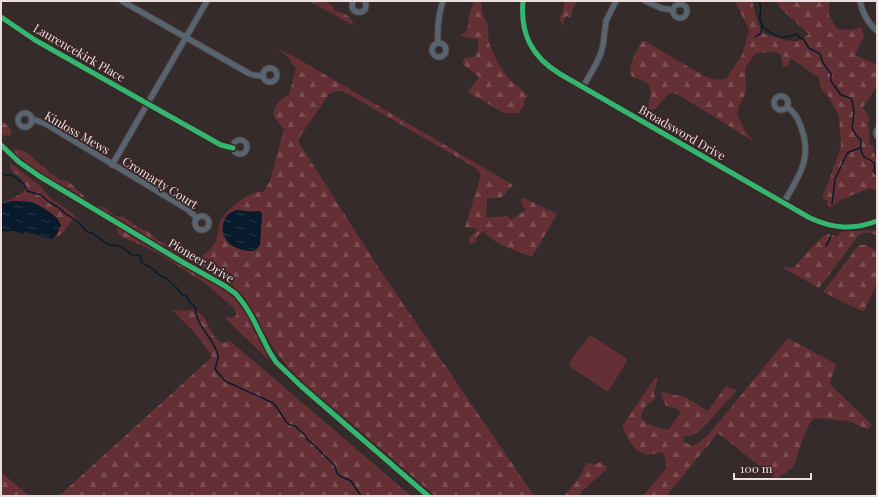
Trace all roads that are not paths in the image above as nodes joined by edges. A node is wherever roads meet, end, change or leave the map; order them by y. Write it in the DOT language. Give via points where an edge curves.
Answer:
graph roads {
  1 [pos="122,1"];
  2 [pos="207,1"];
  3 [pos="354,1"];
  4 [pos="365,1"];
  5 [pos="443,1"];
  6 [pos="522,1"];
  7 [pos="616,1"];
  8 [pos="645,1"];
  9 [pos="860,1"];
  10 [pos="673,10"];
  11 [pos="1,16"];
  12 [pos="877,31"];
  13 [pos="186,38"];
  14 [pos="438,43"];
  15 [pos="262,76"];
  16 [pos="583,88"];
  17 [pos="148,104"];
  18 [pos="787,107"];
  19 [pos="32,119"];
  20 [pos="877,130"];
  21 [pos="877,136"];
  22 [pos="1,145"];
  23 [pos="232,148"];
  24 [pos="112,165"];
  25 [pos="784,202"];
  26 [pos="197,218"];
  27 [pos="877,221"];
  28 [pos="428,496"];
  1 -- 13 [label="street"];
  2 -- 13 [label="street"];
  3 -- 4 [label="street" via="352,4 356,12 366,9"];
  5 -- 14 [label="street" via="437,27"];
  6 -- 16 [label="street, Broadsword Drive" via="524,29 534,52 553,70"];
  7 -- 16 [label="street" via="606,21 601,53"];
  8 -- 10 [label="street"];
  9 -- 12 [label="street" via="866,18"];
  11 -- 17 [label="street, Laurencekirk Place" via="35,40"];
  13 -- 15 [label="street" via="250,74"];
  13 -- 17 [label="street"];
  16 -- 25 [label="street, Broadsword Drive"];
  17 -- 23 [label="street, Laurencekirk Place"];
  17 -- 24 [label="street"];
  18 -- 25 [label="street" via="794,112 800,124 805,138 806,158"];
  19 -- 24 [label="street, Kinloss Mews" via="46,124"];
  20 -- 21 [label="street"];
  22 -- 28 [label="street, Pioneer Drive" via="38,176 236,294 252,317 276,362"];
  24 -- 26 [label="street, Cromarty Court" via="187,209"];
  25 -- 27 [label="street, Broadsword Drive" via="820,222 839,227 859,226"];
}
